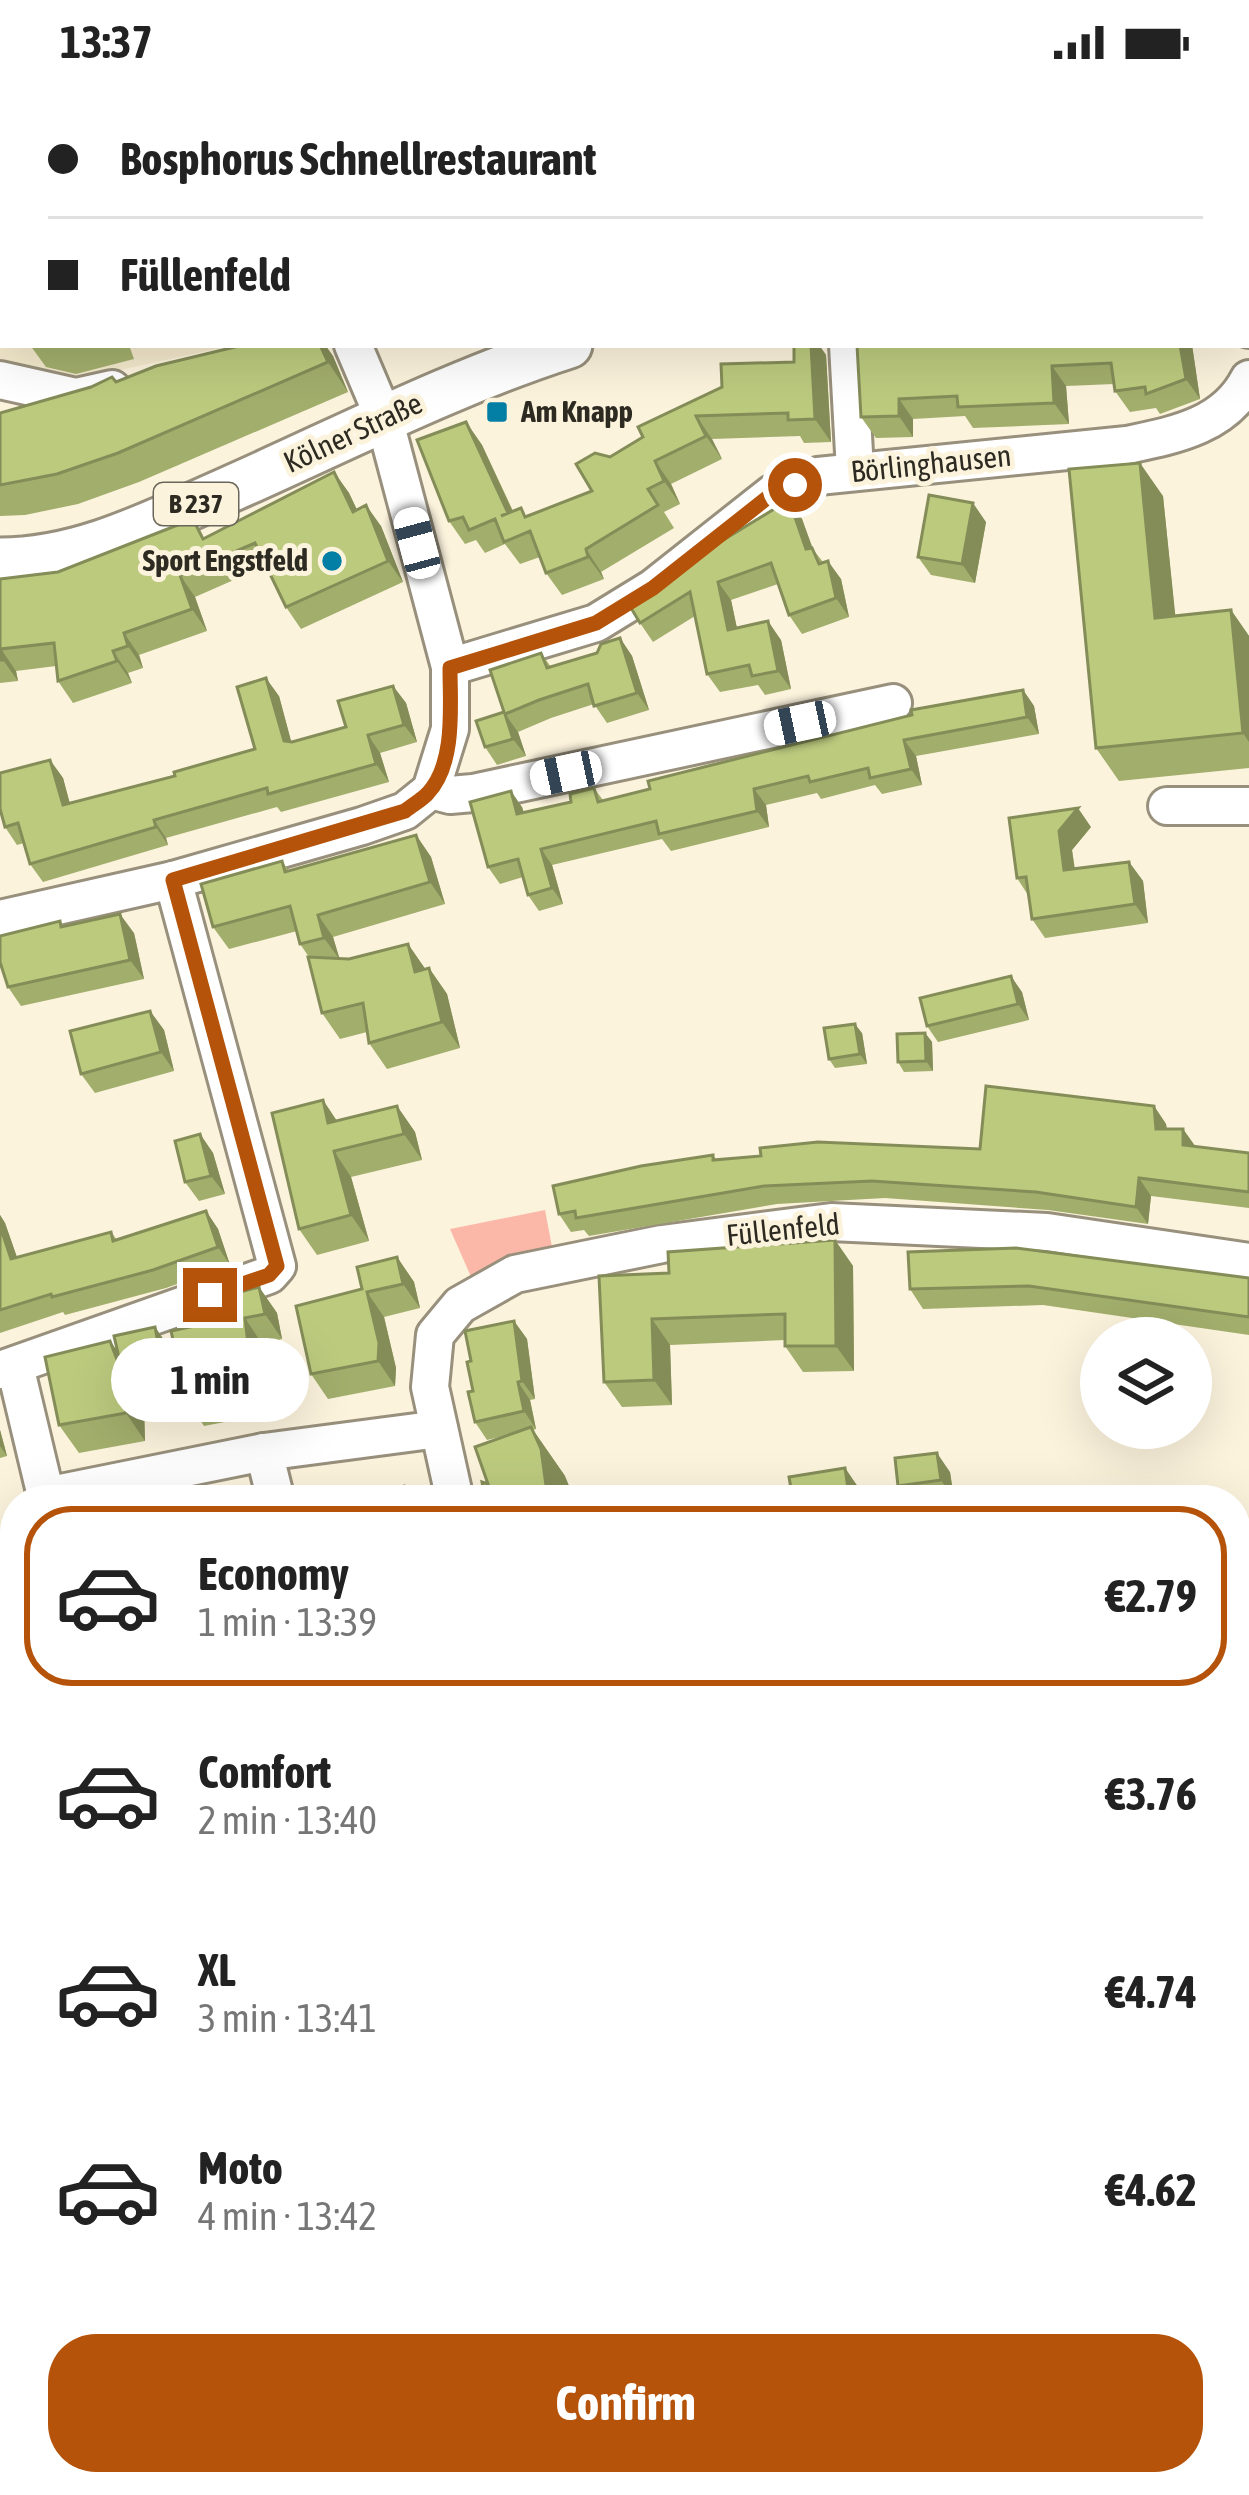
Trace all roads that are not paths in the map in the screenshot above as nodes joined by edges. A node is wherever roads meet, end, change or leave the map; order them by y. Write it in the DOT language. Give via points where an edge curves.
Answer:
graph roads {
  1 [pos="354,348"];
  2 [pos="550,348"];
  3 [pos="848,348"];
  4 [pos="500,356"];
  5 [pos="3,373"];
  6 [pos="140,382"];
  7 [pos="1244,390"];
  8 [pos="384,418"];
  9 [pos="855,471"];
  10 [pos="0,561"];
  11 [pos="450,668"];
  12 [pos="893,703"];
  13 [pos="431,790"];
  14 [pos="1167,806"];
  15 [pos="1249,806"];
  16 [pos="173,880"];
  17 [pos="0,919"];
  18 [pos="1249,1262"];
  19 [pos="8,1368"];
  20 [pos="439,1430"];
  21 [pos="265,1452"];
  22 [pos="43,1485"];
  23 [pos="101,1485"];
  24 [pos="273,1485"];
  25 [pos="452,1485"];
  1 -- 8 [label="street"];
  2 -- 4 [label="main road, Kölner Straße / B 237"];
  3 -- 9 [label="street"];
  4 -- 8 [label="main road, Kölner Straße / B 237"];
  5 -- 6 [label="street" via="76,398"];
  7 -- 9 [label="street, Börlinghausen" via="1221,414 1127,445"];
  8 -- 10 [label="main road, Kölner Straße / B 237" via="85,550"];
  8 -- 11 [label="street"];
  9 -- 11 [label="street, Börlinghausen" via="772,494 596,623"];
  11 -- 13 [label="street" via="449,729"];
  12 -- 13 [label="street" via="473,794"];
  13 -- 16 [label="street" via="405,811"];
  14 -- 15 [label="street"];
  16 -- 17 [label="street"];
  16 -- 19 [label="street" via="277,1266"];
  18 -- 20 [label="street, Füllenfeld" via="1047,1232 831,1222 515,1274 460,1305 435,1335 430,1387"];
  19 -- 22 [label="street"];
  20 -- 21 [label="street"];
  20 -- 25 [label="street"];
  21 -- 23 [label="street"];
  21 -- 24 [label="street"];
}
